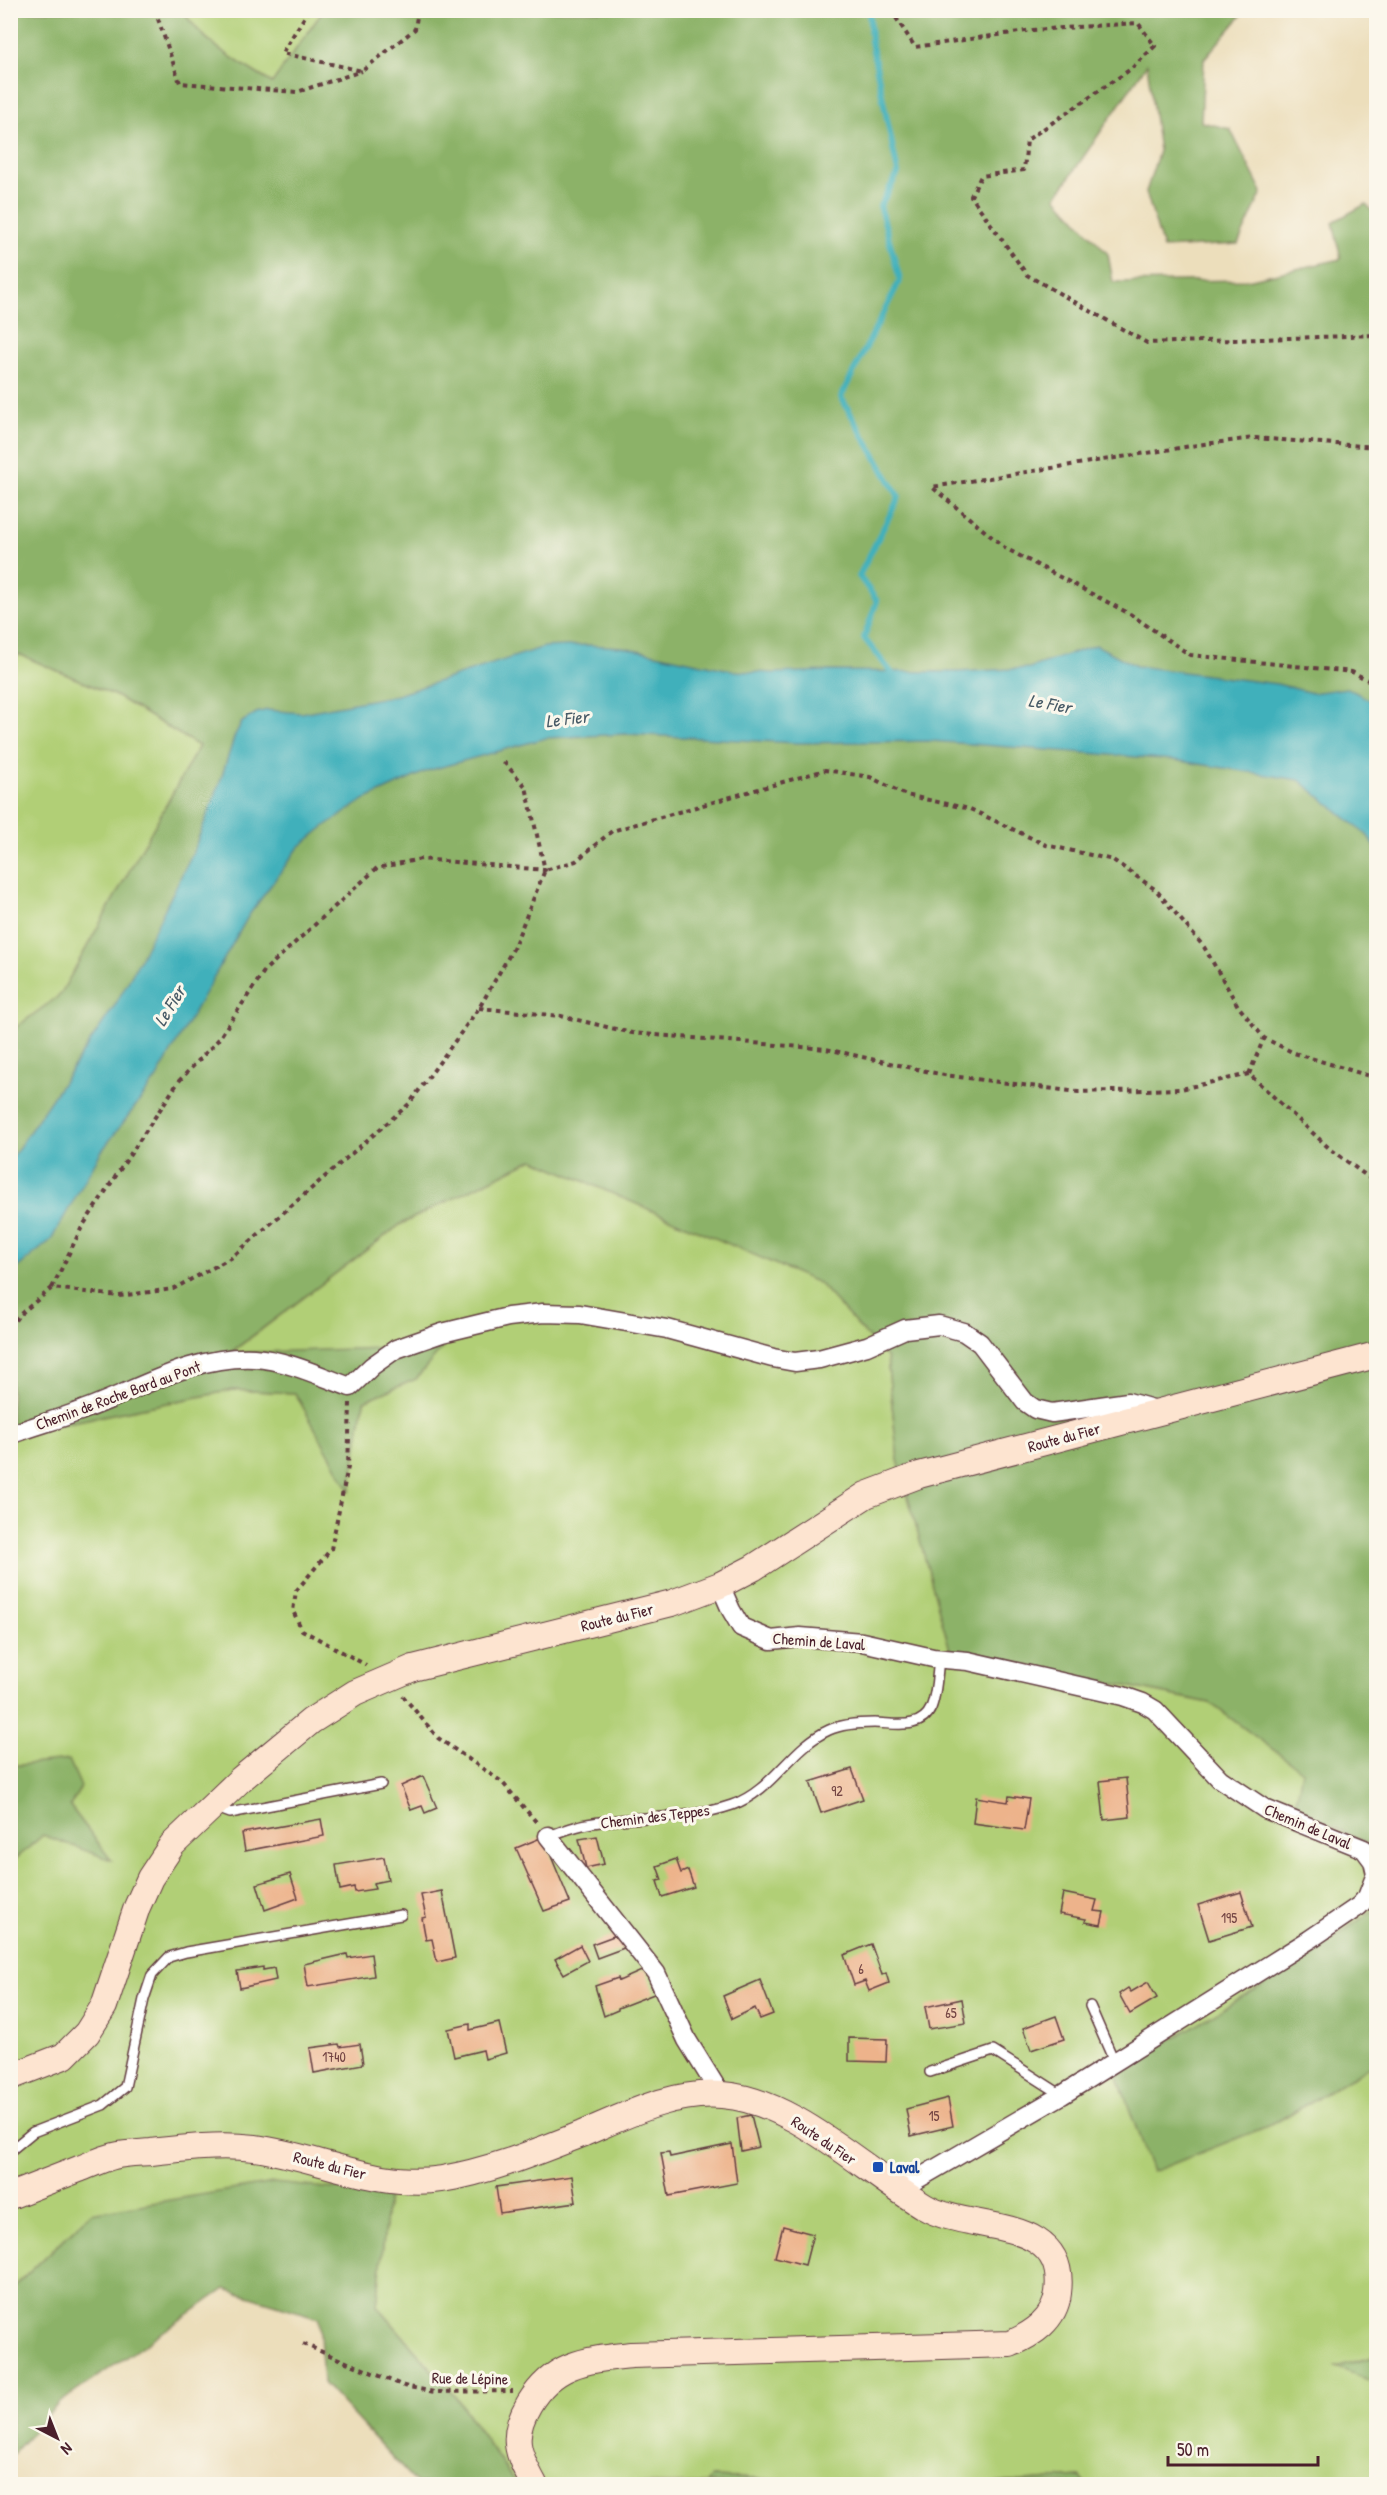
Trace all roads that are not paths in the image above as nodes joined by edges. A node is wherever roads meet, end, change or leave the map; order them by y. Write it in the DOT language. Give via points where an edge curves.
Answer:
graph roads {
  1 [pos="1377,1355"];
  2 [pos="1162,1411"];
  3 [pos="10,1435"];
  4 [pos="720,1584"];
  5 [pos="939,1658"];
  6 [pos="381,1784"];
  7 [pos="212,1806"];
  8 [pos="548,1836"];
  9 [pos="401,1915"];
  10 [pos="1090,2007"];
  11 [pos="1114,2061"];
  12 [pos="930,2072"];
  13 [pos="10,2078"];
  14 [pos="721,2094"];
  15 [pos="1062,2095"];
  16 [pos="10,2151"];
  17 [pos="897,2191"];
  18 [pos="10,2196"];
  19 [pos="534,2484"];
  1 -- 2 [label="main road, Route du Fier"];
  2 -- 3 [label="street, Chemin de Roche Bard au Pont" via="1128,1402 1052,1413 1035,1409 1025,1402 980,1343 964,1332 939,1325 905,1329 867,1346 795,1362 667,1329 580,1314 543,1313 442,1333 396,1349 350,1387 253,1358 205,1363"];
  2 -- 4 [label="main road, Route du Fier" via="919,1474 866,1496 753,1568"];
  4 -- 5 [label="street, Chemin de Laval" via="741,1627 771,1640 800,1637 862,1642"];
  4 -- 7 [label="main road, Route du Fier" via="672,1603 413,1668 388,1678 311,1721"];
  5 -- 8 [label="lane, Chemin des Teppes" via="934,1698 930,1711 920,1720 904,1726 855,1724 829,1730 801,1749 762,1789 733,1805 696,1814 586,1824"];
  5 -- 11 [label="street, Chemin de Laval" via="968,1660 1143,1703 1155,1710 1220,1779 1265,1809 1364,1850 1373,1862 1376,1874 1359,1906"];
  6 -- 7 [label="lane" via="230,1813"];
  7 -- 13 [label="main road, Route du Fier" via="172,1845 150,1878 104,2006 87,2033 64,2056"];
  8 -- 14 [label="street" via="657,1973 687,2040"];
  9 -- 16 [label="lane" via="169,1957 152,1975 125,2087 103,2105 33,2132"];
  10 -- 11 [label="lane"];
  11 -- 15 [label="street, Chemin de Laval"];
  12 -- 15 [label="lane" via="993,2051"];
  14 -- 17 [label="main road, Route du Fier" via="752,2100 795,2120"];
  14 -- 18 [label="main road, Route du Fier" via="658,2102 553,2146 482,2171 442,2179 385,2179 255,2148 211,2146 113,2156"];
  15 -- 17 [label="street, Chemin de Laval"];
  17 -- 19 [label="main road, Route du Fier" via="935,2213 1008,2228 1030,2236 1044,2247 1060,2278 1057,2301 1046,2321 1010,2344 632,2355 588,2360 546,2381 519,2421 516,2445"];
}
